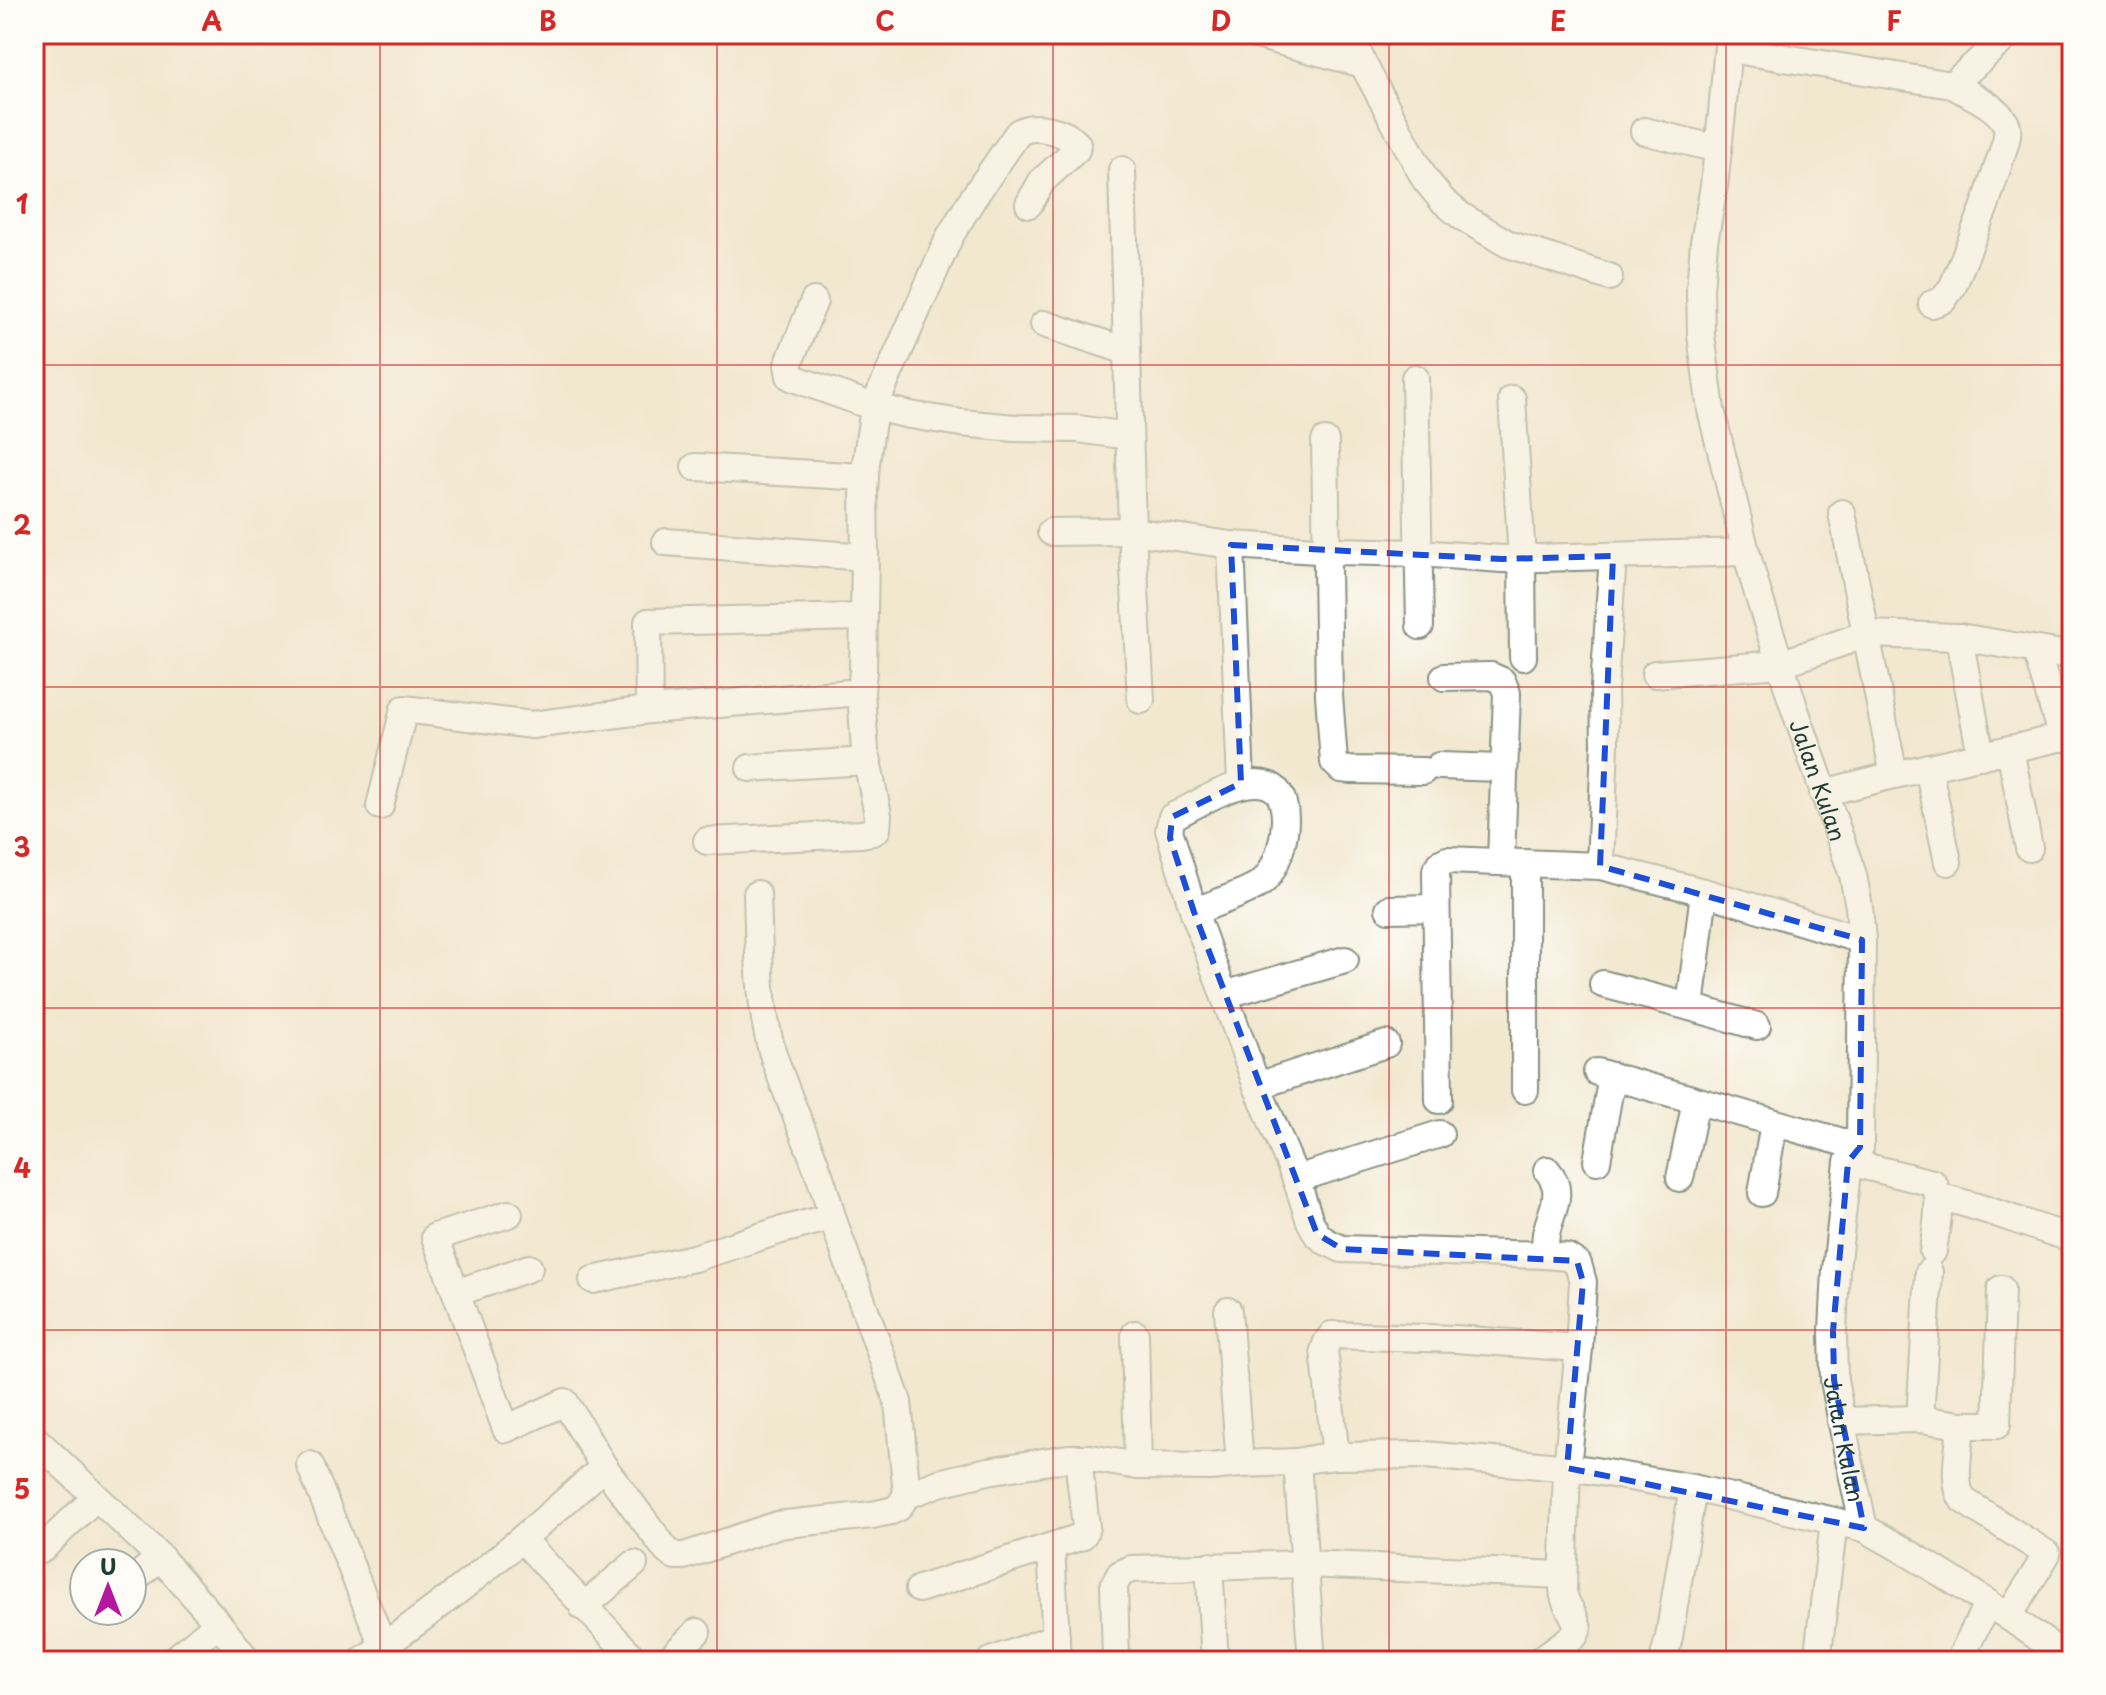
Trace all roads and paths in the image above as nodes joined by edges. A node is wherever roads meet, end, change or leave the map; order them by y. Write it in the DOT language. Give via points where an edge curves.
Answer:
graph roads {
  1 [pos="1350,34"];
  2 [pos="2009,34"];
  3 [pos="1257,35"];
  4 [pos="1729,41"];
  5 [pos="1363,64"];
  6 [pos="1952,85"];
  7 [pos="1644,131"];
  8 [pos="1718,149"];
  9 [pos="1122,170"];
  10 [pos="1029,204"];
  11 [pos="1609,277"];
  12 [pos="814,301"];
  13 [pos="1932,304"];
  14 [pos="1044,324"];
  15 [pos="1127,351"];
  16 [pos="1415,378"];
  17 [pos="1512,399"];
  18 [pos="874,407"];
  19 [pos="1129,436"];
  20 [pos="1325,441"];
  21 [pos="695,467"];
  22 [pos="865,477"];
  23 [pos="1842,513"];
  24 [pos="1132,531"];
  25 [pos="1051,532"];
  26 [pos="666,542"];
  27 [pos="1231,545"];
  28 [pos="1326,550"];
  29 [pos="1746,552"];
  30 [pos="1419,553"];
  31 [pos="1613,556"];
  32 [pos="865,557"];
  33 [pos="1522,558"];
  34 [pos="864,617"];
  35 [pos="1420,626"];
  36 [pos="1867,634"];
  37 [pos="1959,637"];
  38 [pos="2036,650"];
  39 [pos="2068,655"];
  40 [pos="1523,657"];
  41 [pos="1780,664"];
  42 [pos="1655,674"];
  43 [pos="1444,677"];
  44 [pos="861,692"];
  45 [pos="1141,700"];
  46 [pos="649,710"];
  47 [pos="2067,736"];
  48 [pos="2010,749"];
  49 [pos="1981,756"];
  50 [pos="868,761"];
  51 [pos="1928,767"];
  52 [pos="750,768"];
  53 [pos="1503,768"];
  54 [pos="1894,775"];
  55 [pos="1241,783"];
  56 [pos="1823,793"];
  57 [pos="380,806"];
  58 [pos="707,841"];
  59 [pos="2029,848"];
  60 [pos="1513,862"];
  61 [pos="1948,862"];
  62 [pos="1600,866"];
  63 [pos="1704,892"];
  64 [pos="757,894"];
  65 [pos="1436,908"];
  66 [pos="1389,909"];
  67 [pos="1194,912"];
  68 [pos="1862,940"];
  69 [pos="1345,960"];
  70 [pos="1603,984"];
  71 [pos="1224,995"];
  72 [pos="1690,1007"];
  73 [pos="1757,1026"];
  74 [pos="1386,1044"];
  75 [pos="1257,1086"];
  76 [pos="1525,1090"];
  77 [pos="1439,1100"];
  78 [pos="1696,1101"];
  79 [pos="1774,1123"];
  80 [pos="1440,1134"];
  81 [pos="1854,1154"];
  82 [pos="1597,1161"];
  83 [pos="1547,1170"];
  84 [pos="1680,1178"];
  85 [pos="1296,1179"];
  86 [pos="1762,1193"];
  87 [pos="1939,1197"];
  88 [pos="509,1214"];
  89 [pos="832,1217"];
  90 [pos="2072,1238"];
  91 [pos="1545,1255"];
  92 [pos="529,1268"];
  93 [pos="593,1280"];
  94 [pos="2001,1289"];
  95 [pos="456,1293"];
  96 [pos="1228,1311"];
  97 [pos="1135,1334"];
  98 [pos="1579,1348"];
  99 [pos="1920,1419"];
  100 [pos="1841,1421"];
  101 [pos="1961,1425"];
  102 [pos="34,1440"];
  103 [pos="1336,1456"];
  104 [pos="1078,1458"];
  105 [pos="1297,1462"];
  106 [pos="1240,1464"];
  107 [pos="310,1465"];
  108 [pos="1138,1466"];
  109 [pos="1567,1468"];
  110 [pos="597,1473"];
  111 [pos="1693,1488"];
  112 [pos="907,1495"];
  113 [pos="95,1498"];
  114 [pos="1834,1522"];
  115 [pos="1864,1528"];
  116 [pos="522,1539"];
  117 [pos="1051,1547"];
  118 [pos="41,1550"];
  119 [pos="160,1557"];
  120 [pos="634,1564"];
  121 [pos="1305,1564"];
  122 [pos="1209,1566"];
  123 [pos="148,1567"];
  124 [pos="1563,1575"];
  125 [pos="919,1589"];
  126 [pos="583,1607"];
  127 [pos="1998,1610"];
  128 [pos="218,1623"];
  129 [pos="697,1632"];
  130 [pos="383,1646"];
  131 [pos="1056,1649"];
  132 [pos="173,1661"];
  133 [pos="248,1661"];
  134 [pos="361,1661"];
  135 [pos="636,1661"];
  136 [pos="667,1661"];
  137 [pos="991,1661"];
  138 [pos="1116,1661"];
  139 [pos="1215,1661"];
  140 [pos="1312,1661"];
  141 [pos="1539,1661"];
  142 [pos="1663,1661"];
  143 [pos="1817,1661"];
  144 [pos="1959,1661"];
  145 [pos="2072,1661"];
  1 -- 5 [label="street"];
  2 -- 6 [label="street"];
  3 -- 5 [label="street"];
  4 -- 6 [label="street"];
  4 -- 8 [label="street, Jalan Kulan"];
  5 -- 11 [label="street" via="1425,179 1442,200 1508,244"];
  6 -- 13 [label="street" via="1993,110 2005,121 2008,133 1953,286 1943,300"];
  7 -- 8 [label="street"];
  8 -- 29 [label="street, Jalan Kulan" via="1704,242 1701,335 1711,410"];
  9 -- 15 [label="street"];
  10 -- 18 [label="street" via="1042,181 1076,150 1072,139 1032,127 1018,133 950,236"];
  12 -- 18 [label="street" via="788,365 790,376"];
  14 -- 15 [label="street"];
  15 -- 19 [label="street"];
  16 -- 30 [label="street"];
  17 -- 33 [label="street"];
  18 -- 19 [label="street" via="961,423"];
  18 -- 22 [label="street"];
  19 -- 24 [label="street"];
  20 -- 28 [label="street"];
  21 -- 22 [label="street"];
  22 -- 32 [label="street"];
  23 -- 36 [label="street"];
  24 -- 25 [label="street"];
  24 -- 27 [label="street"];
  24 -- 45 [label="street"];
  26 -- 32 [label="street"];
  27 -- 28 [label="street"];
  27 -- 55 [label="street"];
  28 -- 30 [label="street"];
  28 -- 53 [label="street" via="1334,762 1350,770"];
  29 -- 31 [label="street"];
  29 -- 41 [label="street, Jalan Kulan"];
  30 -- 33 [label="street"];
  30 -- 35 [label="street"];
  31 -- 33 [label="street"];
  31 -- 62 [label="street"];
  32 -- 34 [label="street"];
  33 -- 40 [label="street"];
  34 -- 44 [label="street"];
  34 -- 46 [label="street" via="648,622"];
  36 -- 37 [label="street"];
  36 -- 41 [label="street"];
  36 -- 54 [label="street"];
  37 -- 38 [label="street"];
  37 -- 49 [label="street"];
  38 -- 39 [label="street"];
  38 -- 47 [label="street"];
  41 -- 42 [label="street"];
  41 -- 56 [label="street, Jalan Kulan"];
  43 -- 53 [label="street" via="1491,676 1502,681 1507,693"];
  44 -- 46 [label="street"];
  44 -- 50 [label="street"];
  46 -- 57 [label="street" via="532,725 404,709"];
  47 -- 48 [label="street"];
  48 -- 49 [label="street"];
  48 -- 59 [label="street"];
  49 -- 51 [label="street"];
  50 -- 52 [label="street"];
  50 -- 58 [label="street" via="876,831"];
  51 -- 54 [label="street"];
  51 -- 61 [label="street"];
  53 -- 60 [label="street"];
  54 -- 56 [label="street"];
  55 -- 67 [label="street" via="1172,817 1170,838"];
  55 -- 67 [label="street" via="1268,784 1281,797 1283,841 1275,863 1259,885"];
  56 -- 68 [label="street, Jalan Kulan" via="1853,875"];
  60 -- 62 [label="street"];
  60 -- 65 [label="street" via="1441,863 1436,870"];
  60 -- 76 [label="street"];
  62 -- 63 [label="street"];
  63 -- 68 [label="street"];
  63 -- 72 [label="street"];
  64 -- 89 [label="street" via="767,1031"];
  65 -- 66 [label="street"];
  65 -- 77 [label="street"];
  67 -- 71 [label="street"];
  68 -- 81 [label="street, Jalan Kulan"];
  69 -- 71 [label="street"];
  70 -- 72 [label="street"];
  71 -- 75 [label="street"];
  72 -- 73 [label="street"];
  74 -- 75 [label="street"];
  75 -- 85 [label="street"];
  78 -- 79 [label="street"];
  78 -- 82 [label="street" via="1605,1074"];
  78 -- 84 [label="street"];
  79 -- 81 [label="street"];
  79 -- 86 [label="street"];
  80 -- 85 [label="street"];
  81 -- 87 [label="street" via="1933,1183"];
  81 -- 100 [label="street, Jalan Kulan" via="1836,1270 1833,1331"];
  83 -- 91 [label="street" via="1557,1187"];
  85 -- 91 [label="street" via="1317,1234 1342,1249"];
  87 -- 90 [label="street"];
  87 -- 99 [label="street"];
  88 -- 95 [label="street" via="435,1237"];
  89 -- 93 [label="street" via="694,1258"];
  89 -- 112 [label="street" via="898,1402"];
  91 -- 98 [label="street" via="1575,1260 1582,1270"];
  92 -- 95 [label="street"];
  94 -- 101 [label="street" via="1997,1425"];
  95 -- 110 [label="street" via="506,1429 565,1402"];
  96 -- 106 [label="street"];
  97 -- 108 [label="street"];
  98 -- 103 [label="street" via="1332,1335 1324,1350"];
  98 -- 109 [label="street"];
  99 -- 100 [label="street"];
  99 -- 101 [label="street"];
  100 -- 115 [label="street, Jalan Kulan"];
  101 -- 127 [label="street" via="1959,1495 2051,1548"];
  102 -- 113 [label="street"];
  103 -- 105 [label="street"];
  103 -- 109 [label="street" via="1424,1455"];
  104 -- 108 [label="street"];
  104 -- 112 [label="street" via="988,1471"];
  104 -- 117 [label="street" via="1084,1534"];
  105 -- 106 [label="street"];
  105 -- 121 [label="street"];
  106 -- 108 [label="street"];
  107 -- 130 [label="street"];
  109 -- 111 [label="street"];
  109 -- 124 [label="street"];
  110 -- 112 [label="street" via="675,1556 777,1525 891,1511"];
  110 -- 116 [label="street"];
  111 -- 114 [label="street"];
  111 -- 142 [label="street"];
  113 -- 118 [label="street"];
  113 -- 119 [label="street"];
  114 -- 115 [label="street"];
  114 -- 143 [label="street"];
  115 -- 127 [label="street"];
  116 -- 126 [label="street"];
  116 -- 130 [label="street"];
  117 -- 125 [label="street"];
  117 -- 131 [label="street"];
  119 -- 123 [label="street"];
  119 -- 128 [label="street"];
  120 -- 126 [label="street"];
  121 -- 122 [label="street"];
  121 -- 124 [label="street"];
  121 -- 140 [label="street"];
  122 -- 138 [label="street" via="1131,1569 1115,1579"];
  122 -- 139 [label="street"];
  124 -- 141 [label="street" via="1564,1600 1578,1628"];
  126 -- 135 [label="street"];
  127 -- 144 [label="street"];
  127 -- 145 [label="street"];
  128 -- 132 [label="street"];
  128 -- 133 [label="street"];
  129 -- 136 [label="street"];
  130 -- 134 [label="street"];
  131 -- 137 [label="street"];
}
